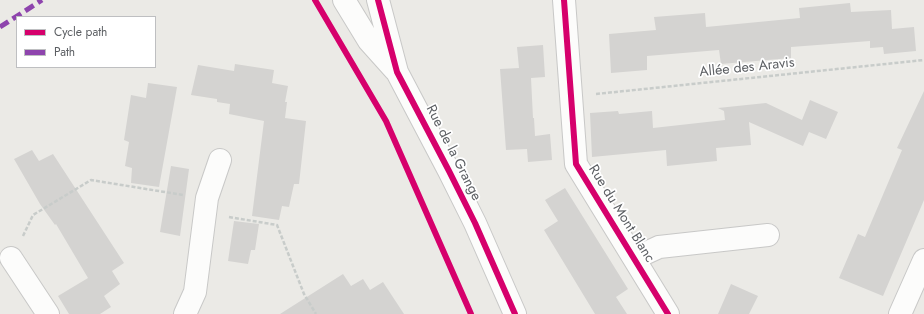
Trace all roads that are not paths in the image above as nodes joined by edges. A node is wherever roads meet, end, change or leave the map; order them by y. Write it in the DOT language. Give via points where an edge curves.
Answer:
graph roads {
  1 [pos="344,0"];
  2 [pos="378,0"];
  3 [pos="564,0"];
  4 [pos="397,72"];
  5 [pos="220,160"];
  6 [pos="768,235"];
  7 [pos="11,258"];
  8 [pos="635,258"];
  9 [pos="924,260"];
  10 [pos="48,314"];
  11 [pos="185,314"];
  12 [pos="515,314"];
  13 [pos="668,314"];
  14 [pos="900,314"];
  1 -- 4 [label="street, Rue de la Grange" via="369,41"];
  2 -- 4 [label="street, Rue de la Grange"];
  3 -- 8 [label="street, Rue du Mont Blanc" via="576,164"];
  4 -- 12 [label="street, Rue de la Grange" via="475,223"];
  5 -- 11 [label="street" via="207,198 195,292"];
  6 -- 8 [label="street, Rue du Mont Blanc" via="659,247"];
  7 -- 10 [label="street"];
  8 -- 13 [label="street, Rue du Mont Blanc"];
  9 -- 14 [label="street"];
}
